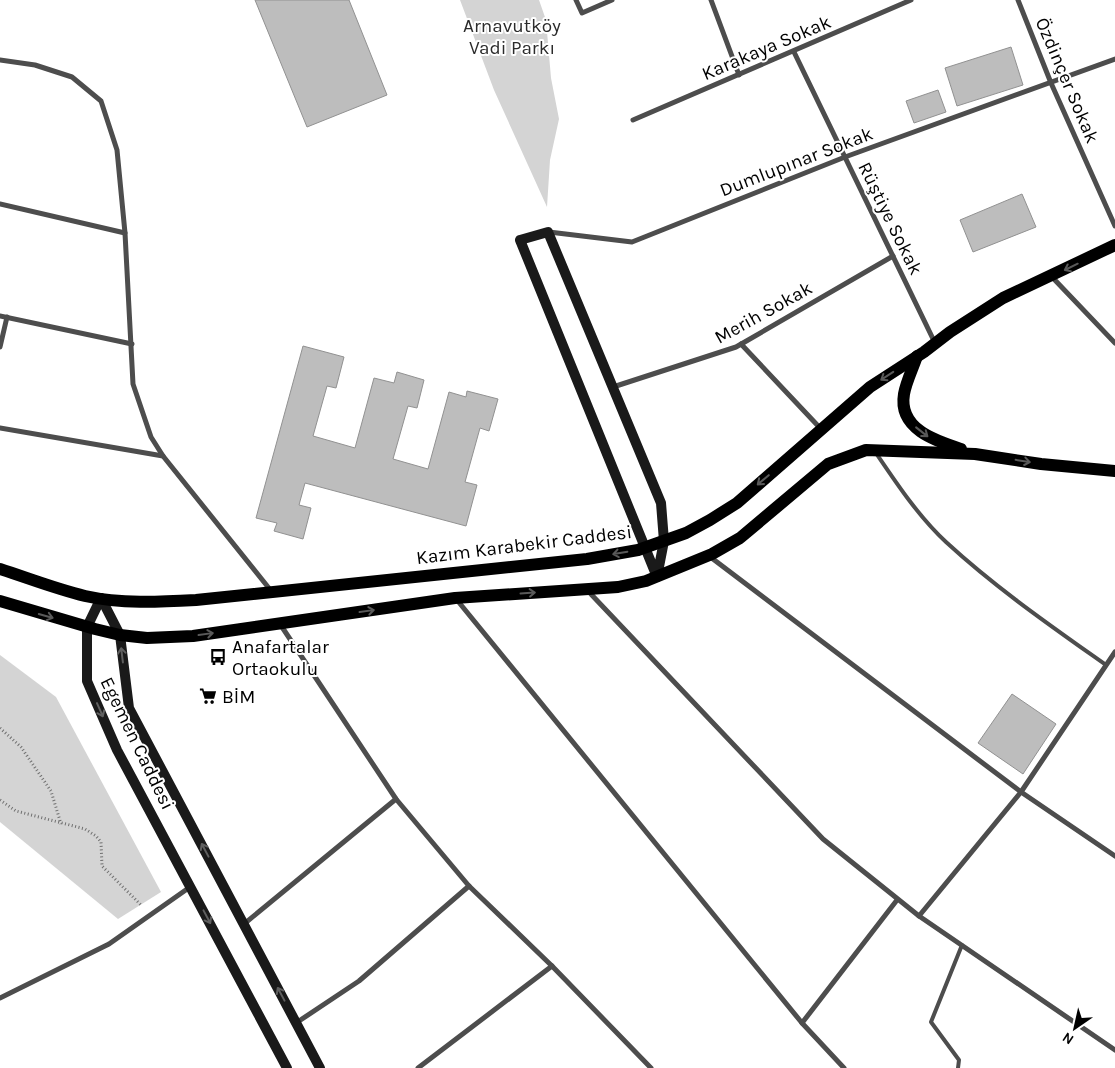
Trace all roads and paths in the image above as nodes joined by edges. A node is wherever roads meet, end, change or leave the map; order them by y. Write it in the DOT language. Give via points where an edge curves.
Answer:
graph roads {
  1 [pos="576,0"];
  2 [pos="612,0"];
  3 [pos="711,0"];
  4 [pos="911,0"];
  5 [pos="1018,0"];
  6 [pos="794,52"];
  7 [pos="1115,59"];
  8 [pos="0,60"];
  9 [pos="739,75"];
  10 [pos="1051,83"];
  11 [pos="633,120"];
  12 [pos="845,157"];
  13 [pos="0,204"];
  14 [pos="1115,226"];
  15 [pos="548,232"];
  16 [pos="125,233"];
  17 [pos="1115,245"];
  18 [pos="893,256"];
  19 [pos="1051,276"];
  20 [pos="0,316"];
  21 [pos="7,317"];
  22 [pos="1115,343"];
  23 [pos="132,344"];
  24 [pos="742,344"];
  25 [pos="935,344"];
  26 [pos="0,347"];
  27 [pos="917,356"];
  28 [pos="612,387"];
  29 [pos="0,428"];
  30 [pos="821,430"];
  31 [pos="874,450"];
  32 [pos="975,454"];
  33 [pos="163,456"];
  34 [pos="1115,471"];
  35 [pos="664,541"];
  36 [pos="645,547"];
  37 [pos="709,556"];
  38 [pos="0,569"];
  39 [pos="657,578"];
  40 [pos="586,589"];
  41 [pos="272,592"];
  42 [pos="101,598"];
  43 [pos="455,598"];
  44 [pos="0,601"];
  45 [pos="280,624"];
  46 [pos="87,626"];
  47 [pos="120,635"];
  48 [pos="1115,652"];
  49 [pos="1106,664"];
  50 [pos="0,728"];
  51 [pos="1021,792"];
  52 [pos="0,800"];
  53 [pos="396,800"];
  54 [pos="62,824"];
  55 [pos="1115,856"];
  56 [pos="191,886"];
  57 [pos="469,886"];
  58 [pos="898,900"];
  59 [pos="151,914"];
  60 [pos="919,916"];
  61 [pos="244,924"];
  62 [pos="962,945"];
  63 [pos="552,966"];
  64 [pos="0,998"];
  65 [pos="296,1023"];
  66 [pos="802,1023"];
  67 [pos="1115,1050"];
  68 [pos="287,1068"];
  69 [pos="320,1068"];
  70 [pos="418,1068"];
  71 [pos="651,1068"];
  72 [pos="844,1068"];
  73 [pos="958,1068"];
  1 -- 2 [label="street" via="582,13"];
  3 -- 9 [label="street"];
  4 -- 6 [label="street, Karakaya Sokak"];
  5 -- 10 [label="street, Özdinçer Sokak"];
  6 -- 9 [label="street, Karakaya Sokak"];
  6 -- 12 [label="street, Rüştiye Sokak"];
  7 -- 10 [label="street, Dumlupınar Sokak"];
  8 -- 16 [label="street" via="35,65 72,77 101,101 117,150"];
  9 -- 11 [label="street, Karakaya Sokak"];
  10 -- 12 [label="street, Dumlupınar Sokak"];
  10 -- 14 [label="street, Özdinçer Sokak"];
  12 -- 15 [label="street, Dumlupınar Sokak" via="632,242"];
  12 -- 18 [label="street, Rüştiye Sokak"];
  13 -- 16 [label="street"];
  15 -- 28 [label="street"];
  15 -- 36 [label="street" via="520,240"];
  16 -- 23 [label="street"];
  17 -- 19 [label="main road, Kazım Karabekir Caddesi, one-way"];
  18 -- 24 [label="street, Merih Sokak"];
  18 -- 25 [label="street, Rüştiye Sokak"];
  19 -- 22 [label="street"];
  19 -- 25 [label="main road, Kazım Karabekir Caddesi" via="1003,298"];
  20 -- 21 [label="street"];
  21 -- 23 [label="street"];
  21 -- 26 [label="street"];
  23 -- 33 [label="street" via="133,384 151,437"];
  24 -- 28 [label="street, Merih Sokak" via="710,358"];
  24 -- 30 [label="street"];
  25 -- 27 [label="main road, Kazım Karabekir Caddesi"];
  27 -- 30 [label="main road, Kazım Karabekir Caddesi, one-way" via="870,387"];
  27 -- 32 [label="main road, one-way" via="904,395 906,414 916,429 931,439"];
  28 -- 35 [label="street" via="661,503"];
  29 -- 33 [label="street"];
  30 -- 35 [label="main road, Kazım Karabekir Caddesi, one-way" via="737,503 686,533"];
  31 -- 32 [label="main road"];
  31 -- 37 [label="main road" via="828,464 740,538"];
  31 -- 49 [label="lane" via="904,494 945,542 1021,606"];
  32 -- 34 [label="main road, one-way"];
  33 -- 41 [label="street"];
  35 -- 36 [label="main road, Kazım Karabekir Caddesi"];
  35 -- 39 [label="street"];
  36 -- 39 [label="street"];
  36 -- 41 [label="main road, Kazım Karabekir Caddesi, one-way" via="587,559"];
  37 -- 39 [label="main road"];
  37 -- 51 [label="street"];
  38 -- 42 [label="main road, Kazım Karabekir Caddesi"];
  39 -- 40 [label="main road" via="618,587"];
  43 -- 40 [label="main road, one-way"];
  40 -- 58 [label="street" via="823,839"];
  41 -- 42 [label="main road, Kazım Karabekir Caddesi" via="158,602"];
  42 -- 46 [label="street, Egemen Caddesi"];
  42 -- 47 [label="street, Egemen Caddesi"];
  45 -- 43 [label="main road, one-way"];
  43 -- 66 [label="street"];
  44 -- 46 [label="main road, one-way"];
  47 -- 45 [label="main road, one-way" via="147,638 193,636"];
  45 -- 53 [label="street"];
  46 -- 47 [label="main road"];
  46 -- 56 [label="street, Egemen Caddesi, one-way" via="87,681 118,750"];
  61 -- 47 [label="street, Egemen Caddesi, one-way" via="129,708"];
  48 -- 49 [label="street"];
  49 -- 51 [label="street"];
  50 -- 54 [label="path" via="20,747 50,791"];
  51 -- 55 [label="street"];
  51 -- 60 [label="street"];
  52 -- 54 [label="path" via="16,811"];
  53 -- 57 [label="street"];
  53 -- 61 [label="street"];
  54 -- 59 [label="path" via="85,829 96,836 101,842 102,866"];
  56 -- 59 [label="street"];
  56 -- 68 [label="street, Egemen Caddesi, one-way"];
  57 -- 63 [label="street"];
  57 -- 65 [label="street" via="359,981"];
  58 -- 60 [label="street"];
  58 -- 66 [label="street"];
  59 -- 64 [label="street" via="109,944"];
  60 -- 62 [label="street"];
  65 -- 61 [label="street, Egemen Caddesi, one-way"];
  62 -- 67 [label="street"];
  62 -- 73 [label="lane" via="932,1022 959,1060"];
  63 -- 70 [label="street"];
  63 -- 71 [label="street"];
  65 -- 69 [label="street, Egemen Caddesi"];
  66 -- 72 [label="street"];
}
